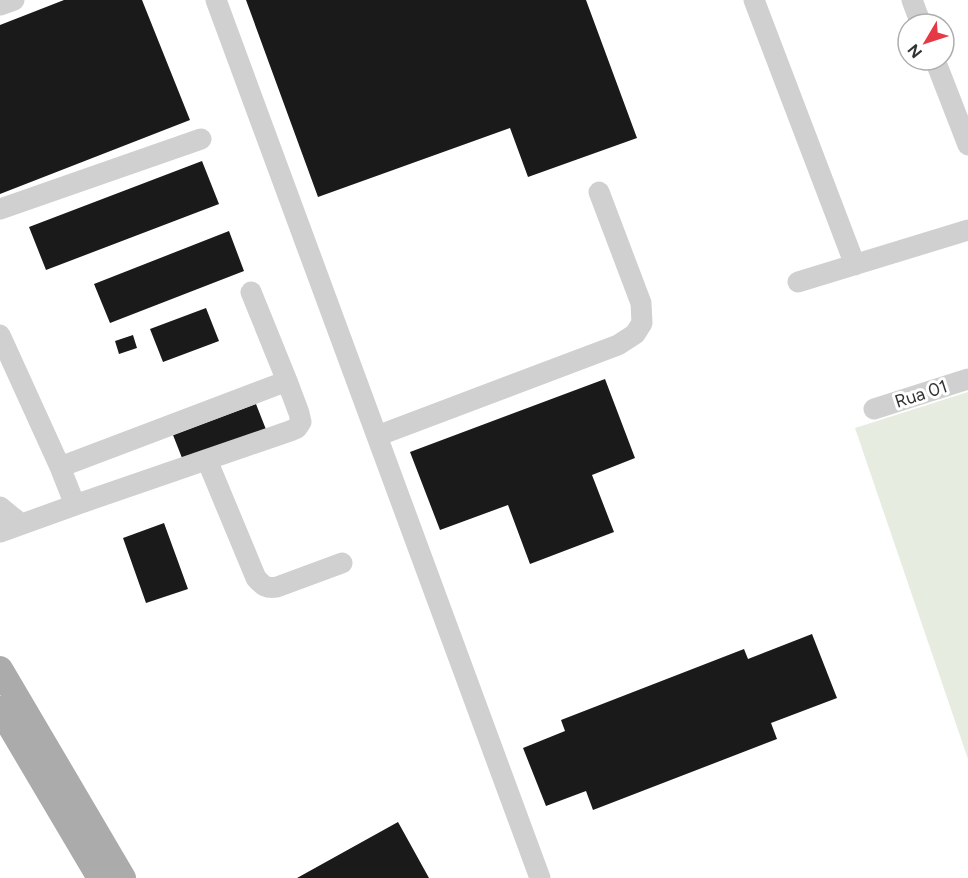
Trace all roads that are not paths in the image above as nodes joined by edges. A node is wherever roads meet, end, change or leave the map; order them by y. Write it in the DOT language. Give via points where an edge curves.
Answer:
graph roads {
  1 [pos="14,0"];
  2 [pos="216,0"];
  3 [pos="754,0"];
  4 [pos="0,5"];
  5 [pos="940,72"];
  6 [pos="201,138"];
  7 [pos="968,145"];
  8 [pos="599,192"];
  9 [pos="0,209"];
  10 [pos="968,230"];
  11 [pos="855,265"];
  12 [pos="798,282"];
  13 [pos="251,292"];
  14 [pos="0,335"];
  15 [pos="968,379"];
  16 [pos="287,381"];
  17 [pos="874,409"];
  18 [pos="377,436"];
  19 [pos="207,460"];
  20 [pos="60,466"];
  21 [pos="75,505"];
  22 [pos="0,507"];
  23 [pos="21,524"];
  24 [pos="0,532"];
  25 [pos="342,563"];
  26 [pos="0,669"];
  27 [pos="0,709"];
  28 [pos="100,878"];
  29 [pos="123,878"];
  30 [pos="540,878"];
  1 -- 4 [label="street"];
  2 -- 18 [label="street"];
  3 -- 11 [label="street"];
  5 -- 7 [label="street"];
  6 -- 9 [label="street"];
  8 -- 18 [label="street" via="641,303 642,323 635,334 618,345"];
  10 -- 11 [label="street"];
  11 -- 12 [label="street"];
  13 -- 16 [label="street"];
  14 -- 20 [label="street"];
  15 -- 17 [label="street, Rua 01"];
  16 -- 19 [label="street" via="300,413 297,428"];
  16 -- 20 [label="street"];
  18 -- 30 [label="street"];
  19 -- 21 [label="street"];
  19 -- 25 [label="street" via="256,578 265,587 277,587"];
  20 -- 21 [label="street"];
  21 -- 23 [label="street"];
  22 -- 23 [label="street"];
  23 -- 24 [label="street"];
  26 -- 29 [label="main road"];
  27 -- 28 [label="main road"];
}
